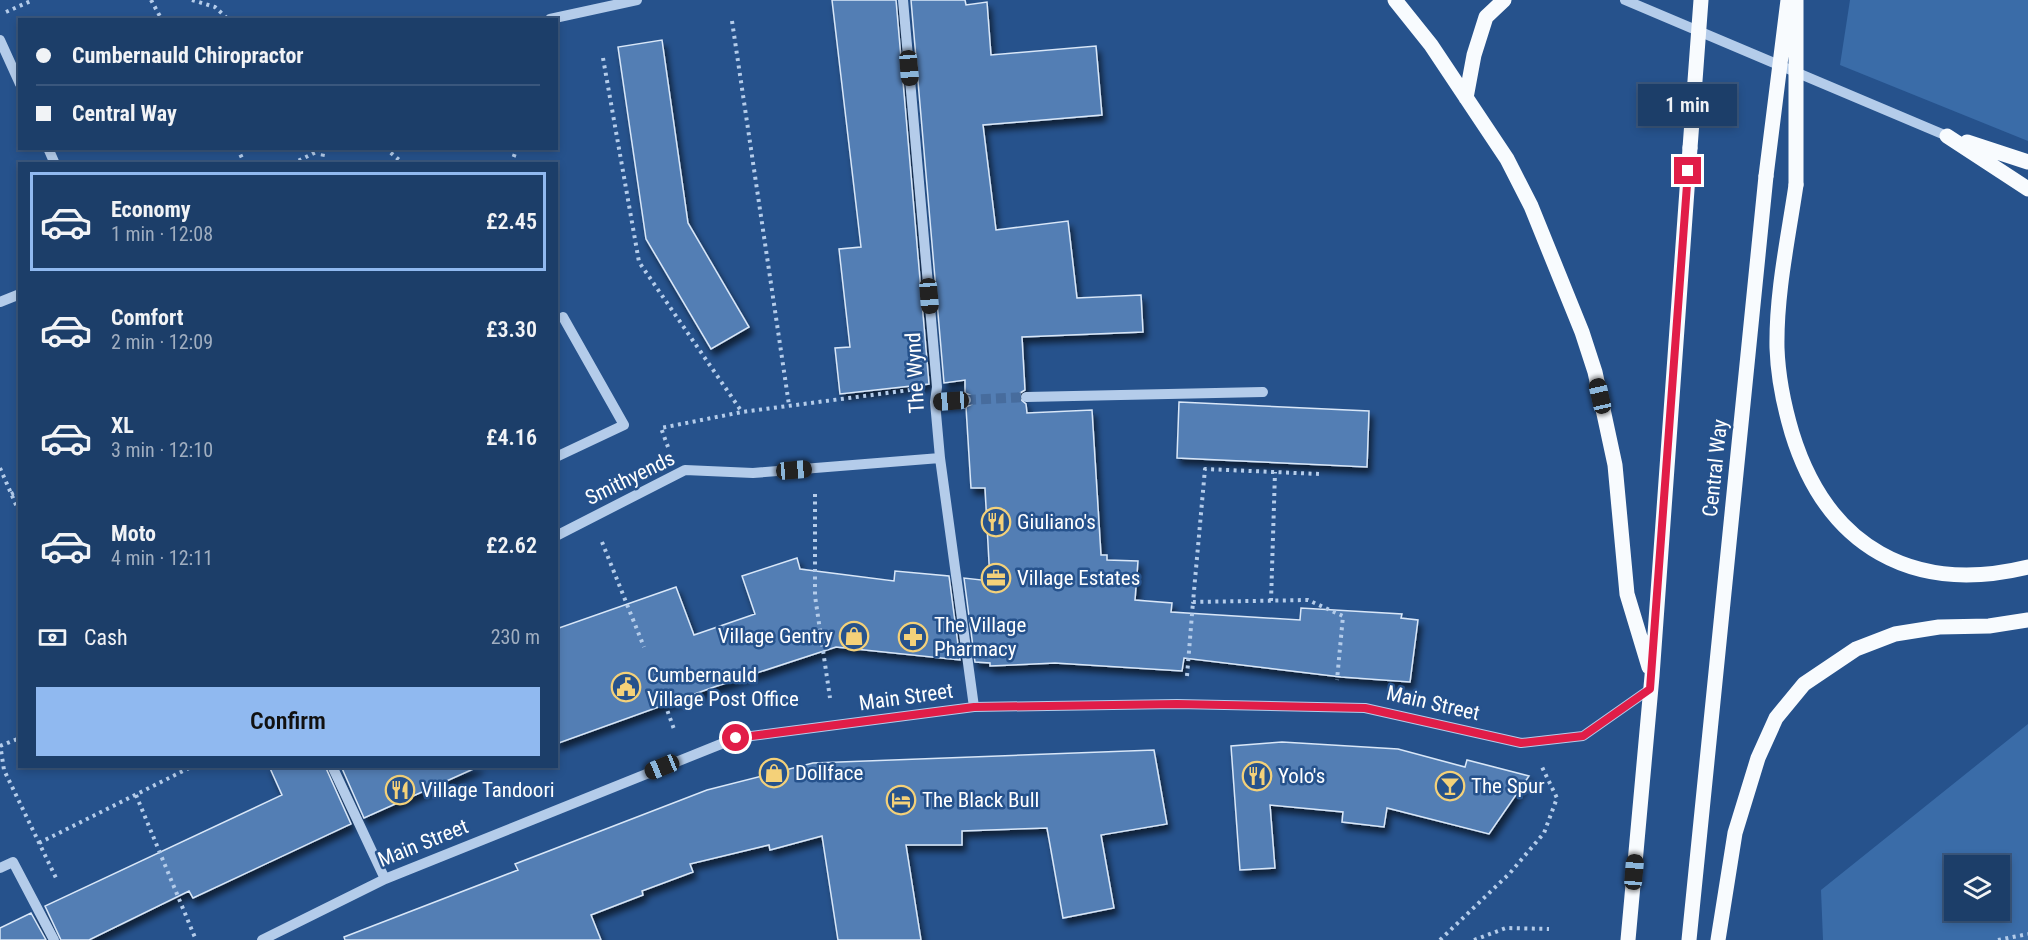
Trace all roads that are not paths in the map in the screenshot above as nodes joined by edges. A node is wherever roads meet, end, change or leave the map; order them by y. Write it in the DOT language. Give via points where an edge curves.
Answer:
graph roads {
  1 [pos="637,0"];
  2 [pos="903,0"];
  3 [pos="1395,0"];
  4 [pos="1504,0"];
  5 [pos="1625,0"];
  6 [pos="1701,0"];
  7 [pos="1788,0"];
  8 [pos="1796,0"];
  9 [pos="555,18"];
  10 [pos="0,40"];
  11 [pos="18,80"];
  12 [pos="1467,98"];
  13 [pos="1947,136"];
  14 [pos="2028,162"];
  15 [pos="2028,189"];
  16 [pos="18,295"];
  17 [pos="0,302"];
  18 [pos="563,317"];
  19 [pos="1263,392"];
  20 [pos="1026,397"];
  21 [pos="966,400"];
  22 [pos="935,402"];
  23 [pos="558,456"];
  24 [pos="940,458"];
  25 [pos="558,535"];
  26 [pos="2028,567"];
  27 [pos="2028,620"];
  28 [pos="1651,682"];
  29 [pos="974,707"];
  30 [pos="333,768"];
  31 [pos="0,868"];
  32 [pos="385,879"];
  33 [pos="54,940"];
  34 [pos="262,940"];
  35 [pos="1628,940"];
  36 [pos="1689,940"];
  37 [pos="1718,940"];
  1 -- 9 [label="street"];
  2 -- 22 [label="street, The Wynd" via="937,387"];
  3 -- 12 [label="main road"];
  4 -- 12 [label="main road" via="1486,17 1474,55"];
  5 -- 13 [label="street"];
  6 -- 28 [label="main road, bridge"];
  7 -- 36 [label="main road, Central Way, bridge" via="1766,176"];
  8 -- 26 [label="main road, bridge" via="1796,185 1777,320 1777,351 1785,410 1799,455 1820,498 1843,526 1912,568 1975,576"];
  10 -- 11 [label="street"];
  12 -- 28 [label="main road" via="1531,206 1591,362 1615,465 1627,594"];
  13 -- 14 [label="main road"];
  13 -- 15 [label="main road"];
  16 -- 17 [label="street"];
  18 -- 23 [label="street" via="624,425"];
  19 -- 20 [label="street"];
  21 -- 22 [label="street"];
  22 -- 24 [label="street, The Wynd"];
  24 -- 25 [label="street, Smithyends" via="753,473 685,470"];
  24 -- 29 [label="street, The Wynd"];
  27 -- 37 [label="main road" via="1895,634 1856,649 1804,684 1776,718 1758,758 1735,832"];
  28 -- 29 [label="street, Main Street" via="1583,736 1521,743 1365,708 1177,704"];
  28 -- 35 [label="main road"];
  29 -- 32 [label="street, Main Street" via="736,738"];
  30 -- 32 [label="street"];
  31 -- 33 [label="street" via="13,862"];
  32 -- 34 [label="street, Main Street"];
}
